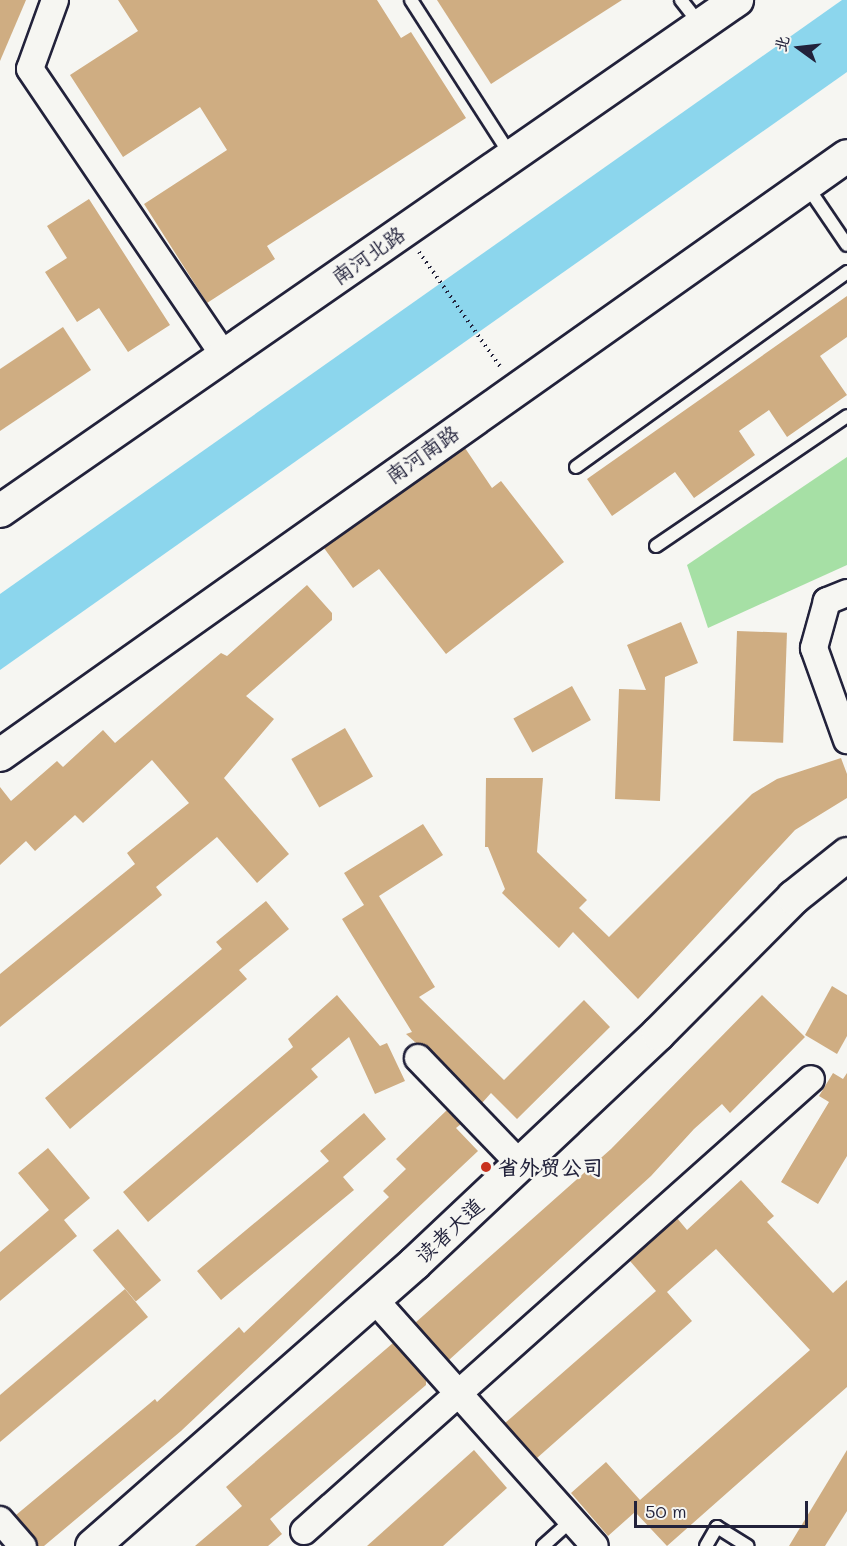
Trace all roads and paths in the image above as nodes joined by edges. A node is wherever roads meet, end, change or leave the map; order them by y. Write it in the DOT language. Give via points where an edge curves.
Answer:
graph roads {
  1 [pos="55,0"];
  2 [pos="411,0"];
  3 [pos="681,0"];
  4 [pos="737,0"];
  5 [pos="701,25"];
  6 [pos="511,156"];
  7 [pos="847,156"];
  8 [pos="806,185"];
  9 [pos="847,245"];
  10 [pos="432,272"];
  11 [pos="847,272"];
  12 [pos="224,356"];
  13 [pos="498,363"];
  14 [pos="847,416"];
  15 [pos="576,467"];
  16 [pos="0,511"];
  17 [pos="656,546"];
  18 [pos="847,593"];
  19 [pos="847,740"];
  20 [pos="0,755"];
  21 [pos="847,854"];
  22 [pos="418,1058"];
  23 [pos="810,1079"];
  24 [pos="520,1164"];
  25 [pos="374,1299"];
  26 [pos="460,1396"];
  27 [pos="0,1520"];
  28 [pos="572,1520"];
  29 [pos="304,1531"];
  30 [pos="23,1546"];
  31 [pos="92,1546"];
  32 [pos="543,1546"];
  33 [pos="595,1546"];
  34 [pos="706,1546"];
  35 [pos="748,1546"];
  1 -- 12 [label="street" via="30,69"];
  2 -- 6 [label="lane"];
  3 -- 5 [label="lane"];
  4 -- 5 [label="street, 南河北路"];
  5 -- 6 [label="street, 南河北路"];
  6 -- 12 [label="street, 南河北路"];
  7 -- 8 [label="street, 南河南路"];
  8 -- 9 [label="lane"];
  8 -- 20 [label="street, 南河南路"];
  10 -- 13 [label="path"];
  11 -- 15 [label="lane"];
  12 -- 16 [label="street, 南河北路"];
  14 -- 17 [label="lane"];
  18 -- 19 [label="street" via="827,601 814,648"];
  21 -- 24 [label="main road, 读者大道" via="793,897"];
  22 -- 24 [label="street"];
  23 -- 26 [label="street"];
  24 -- 25 [label="main road, 读者大道"];
  25 -- 26 [label="street"];
  25 -- 31 [label="main road, 读者大道"];
  26 -- 28 [label="street"];
  26 -- 29 [label="street"];
  27 -- 30 [label="street"];
  28 -- 32 [label="lane"];
  28 -- 33 [label="street"];
  34 -- 35 [label="lane" via="717,1527"];
}
